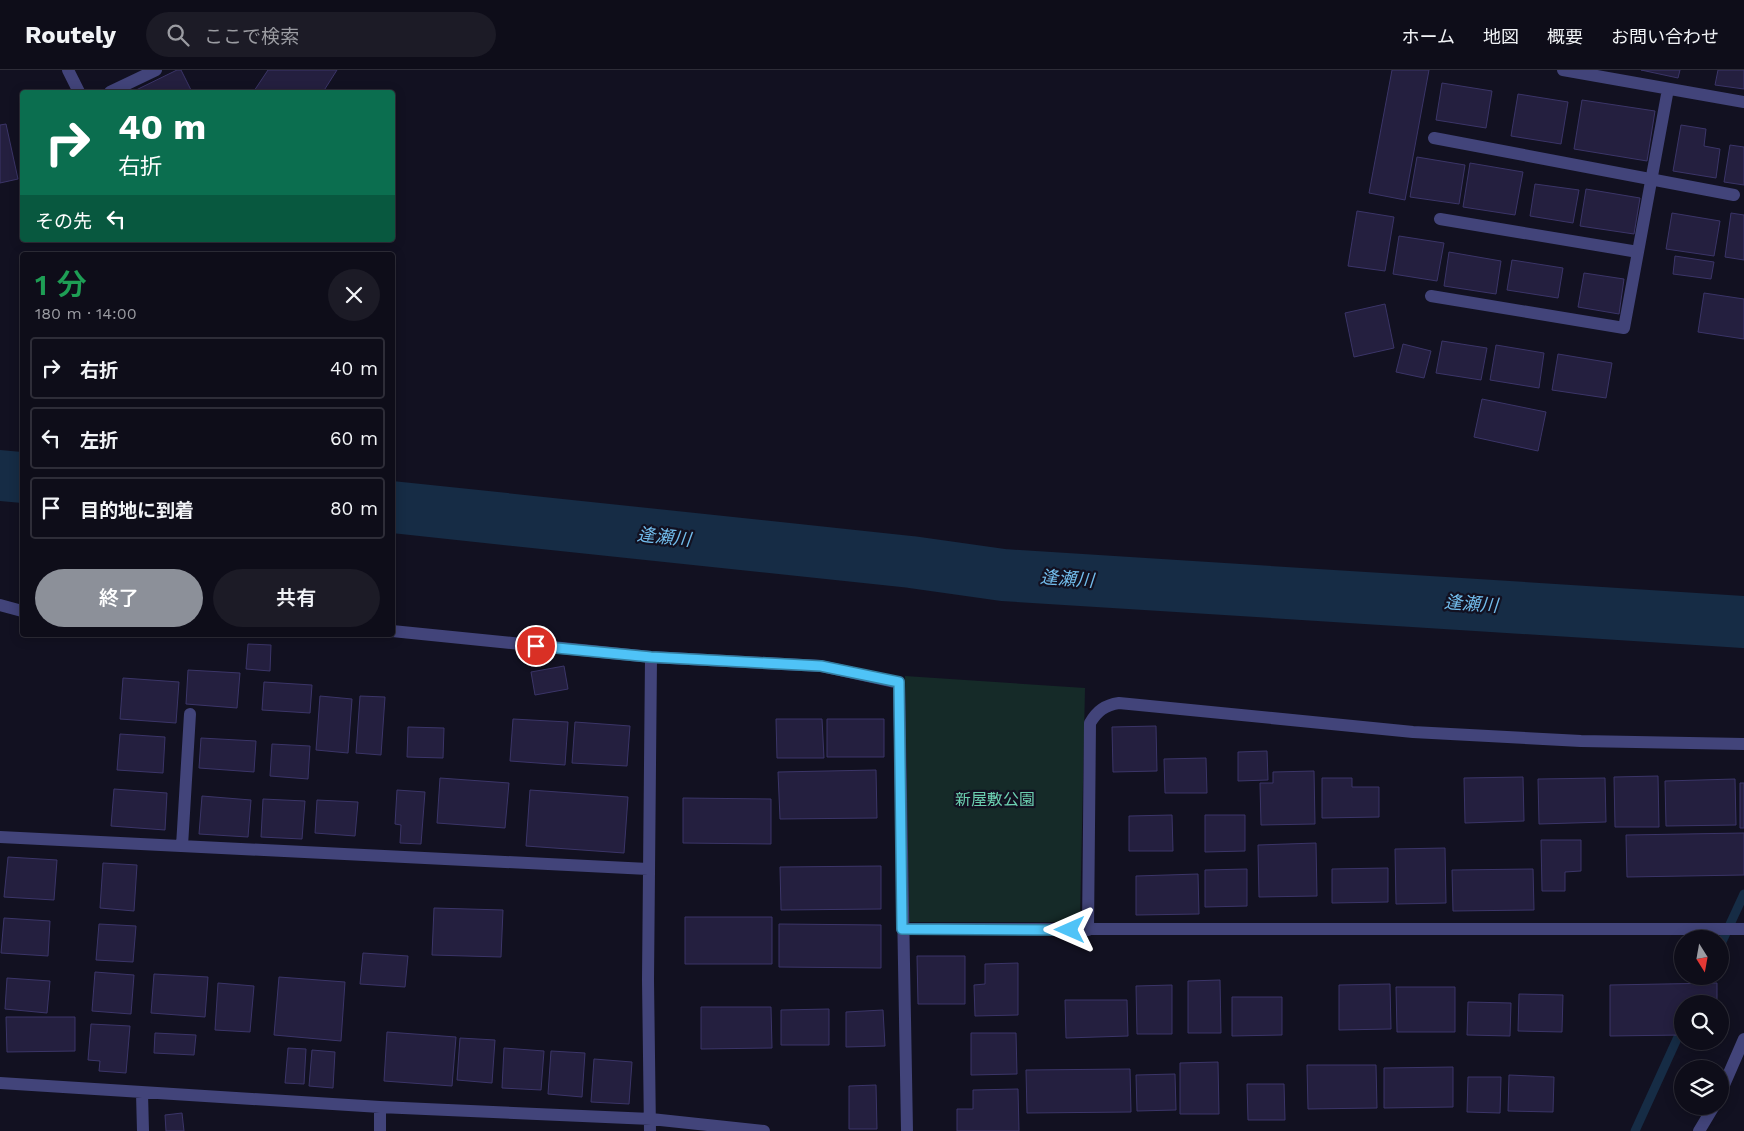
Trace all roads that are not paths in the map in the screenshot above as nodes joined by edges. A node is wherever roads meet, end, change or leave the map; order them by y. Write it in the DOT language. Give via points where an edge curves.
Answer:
graph roads {
  1 [pos="68,70"];
  2 [pos="156,70"];
  3 [pos="1564,70"];
  4 [pos="1668,89"];
  5 [pos="78,90"];
  6 [pos="114,90"];
  7 [pos="1744,102"];
  8 [pos="1434,138"];
  9 [pos="1651,181"];
  10 [pos="1734,195"];
  11 [pos="1440,219"];
  12 [pos="1638,252"];
  13 [pos="1431,296"];
  14 [pos="0,605"];
  15 [pos="20,610"];
  16 [pos="395,630"];
  17 [pos="651,657"];
  18 [pos="190,714"];
  19 [pos="1744,744"];
  20 [pos="0,837"];
  21 [pos="182,846"];
  22 [pos="648,869"];
  23 [pos="902,929"];
  24 [pos="1744,929"];
  25 [pos="1088,930"];
  26 [pos="1744,1040"];
  27 [pos="1729,1074"];
  28 [pos="0,1083"];
  29 [pos="142,1093"];
  30 [pos="380,1107"];
  31 [pos="1709,1115"];
  32 [pos="651,1125"];
  33 [pos="143,1131"];
  34 [pos="380,1131"];
  35 [pos="764,1131"];
  36 [pos="907,1131"];
  37 [pos="1699,1131"];
  1 -- 5 [label="street"];
  2 -- 6 [label="street"];
  3 -- 4 [label="street"];
  4 -- 7 [label="street"];
  4 -- 9 [label="street"];
  8 -- 9 [label="street"];
  9 -- 10 [label="street"];
  9 -- 12 [label="street"];
  11 -- 12 [label="street"];
  12 -- 13 [label="street" via="1624,328"];
  14 -- 15 [label="street"];
  16 -- 17 [label="street"];
  17 -- 22 [label="street"];
  17 -- 23 [label="street" via="821,666 899,682"];
  18 -- 21 [label="street"];
  19 -- 25 [label="street" via="1582,741 1413,732 1110,704 1096,712 1090,723"];
  20 -- 21 [label="street"];
  21 -- 22 [label="street"];
  22 -- 32 [label="street"];
  23 -- 25 [label="street"];
  23 -- 36 [label="street"];
  24 -- 25 [label="street"];
  26 -- 27 [label="street"];
  28 -- 29 [label="street"];
  29 -- 30 [label="street"];
  29 -- 33 [label="street"];
  30 -- 32 [label="street"];
  30 -- 34 [label="street"];
  31 -- 37 [label="street"];
  32 -- 35 [label="street"];
}
